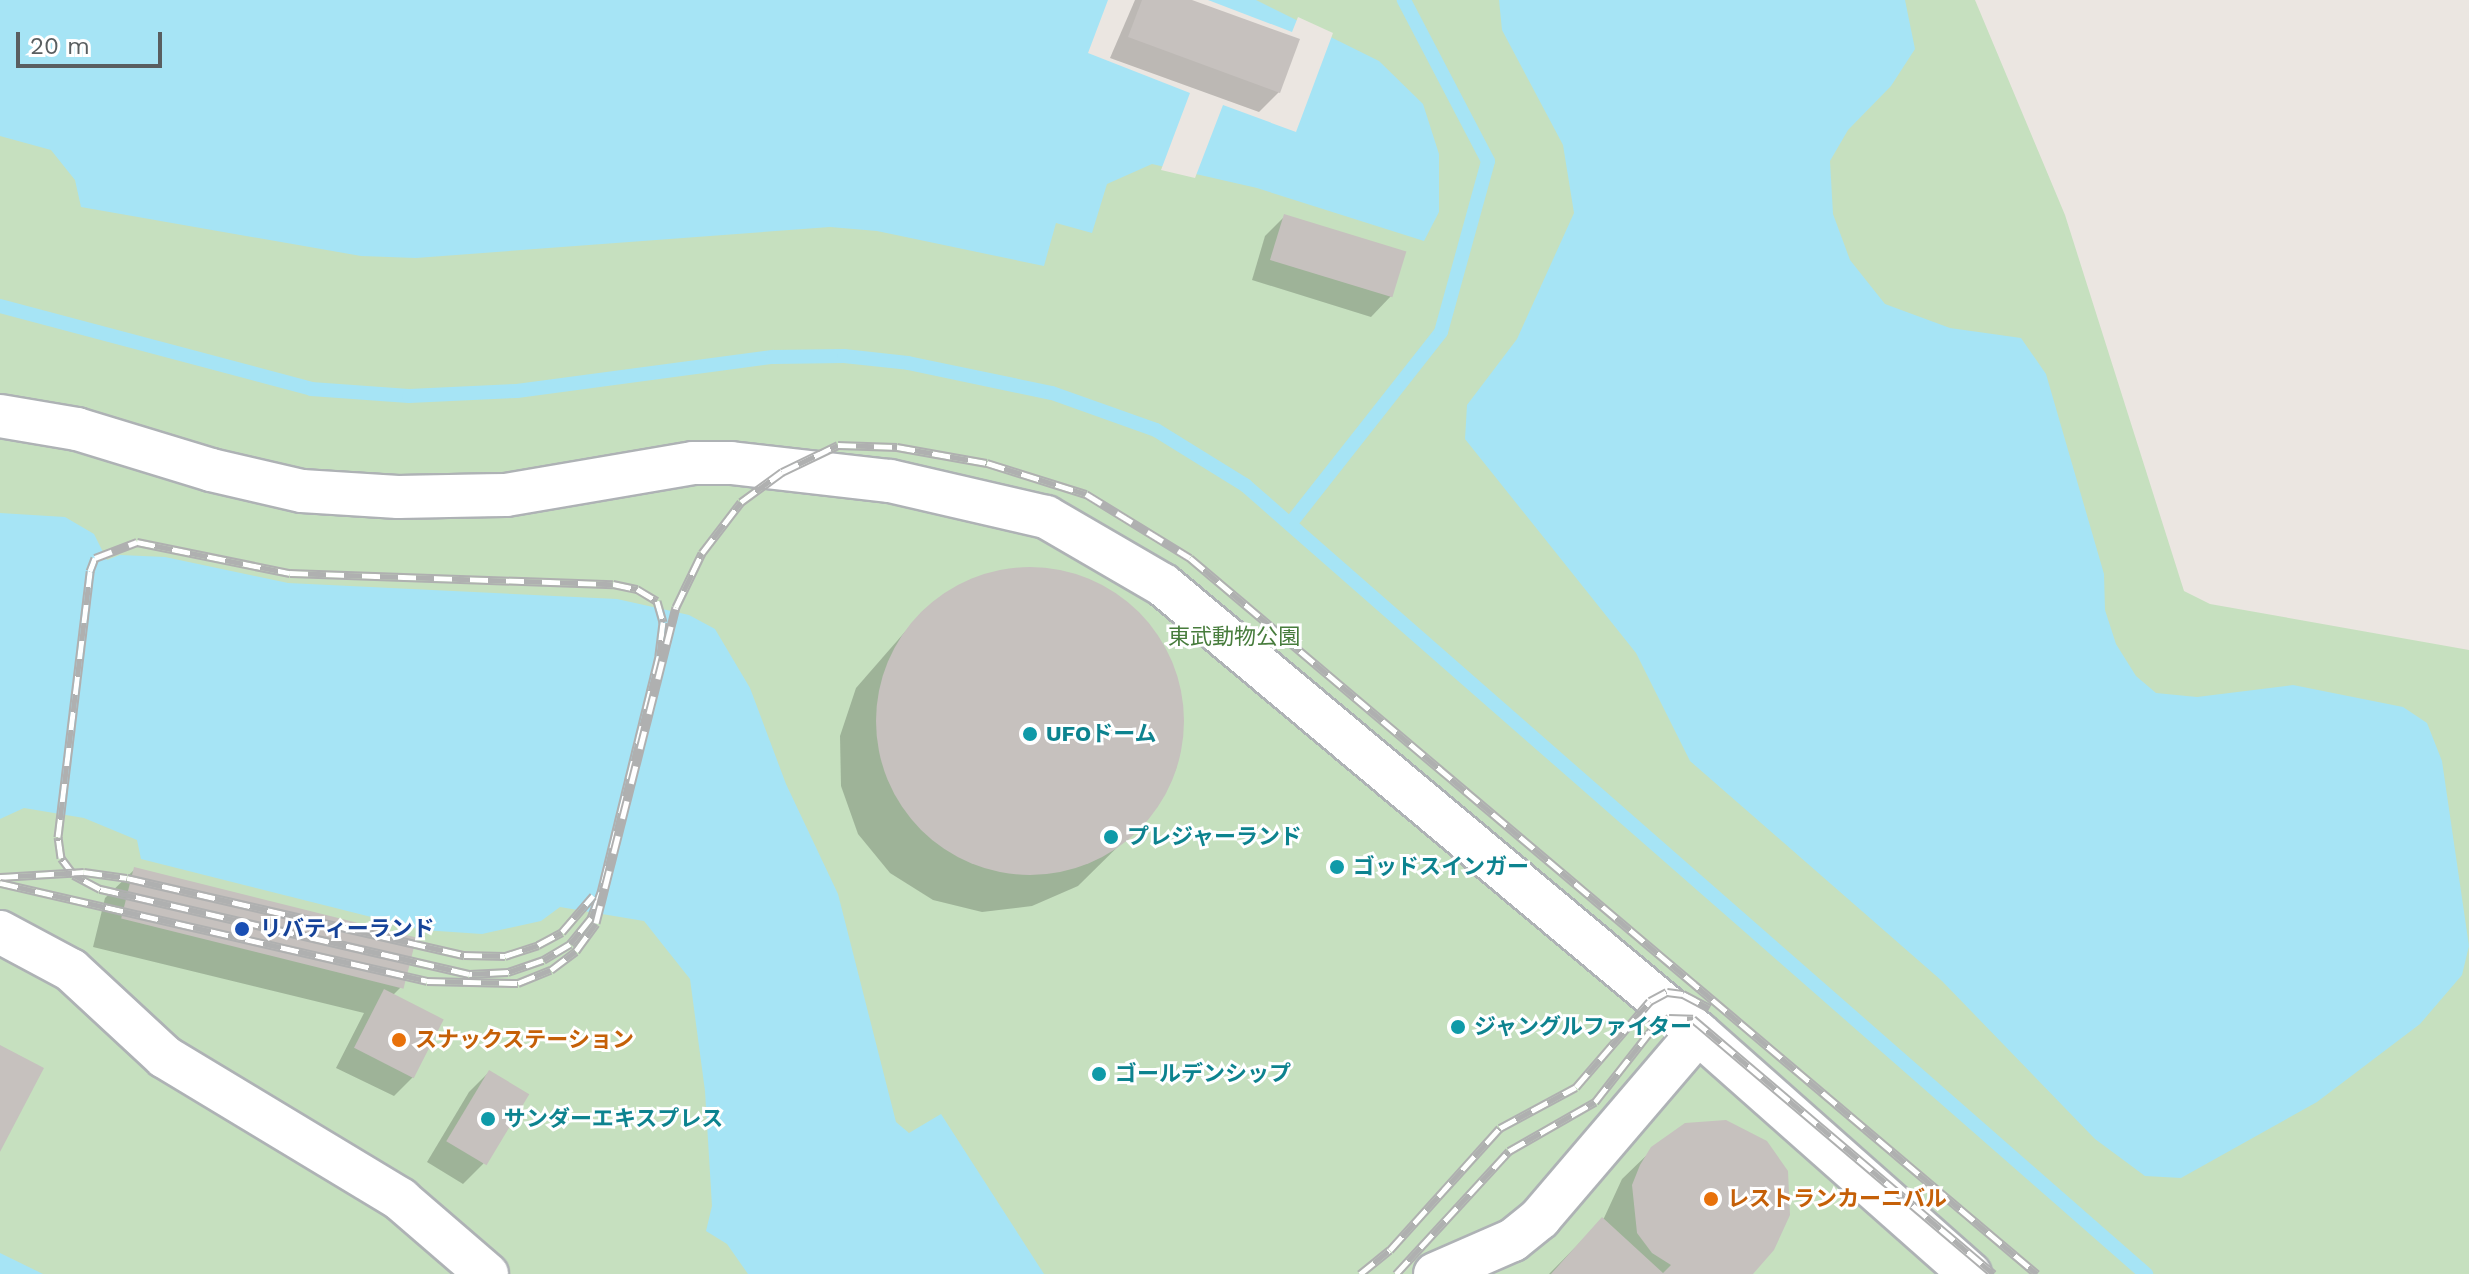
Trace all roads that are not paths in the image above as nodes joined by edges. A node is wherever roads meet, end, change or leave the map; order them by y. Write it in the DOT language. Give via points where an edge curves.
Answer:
graph roads {
  1 [pos="0,416"];
  2 [pos="0,932"];
  3 [pos="1698,1033"];
  4 [pos="487,1274"];
  5 [pos="1435,1274"];
  6 [pos="1970,1274"];
  1 -- 3 [label="street" via="77,429 302,491 398,497 506,495 693,463 731,463 890,481 1046,517 1163,585"];
  2 -- 4 [label="street" via="71,970 165,1057 400,1199"];
  3 -- 5 [label="street" via="1540,1218 1513,1240"];
  3 -- 6 [label="street"];
}
